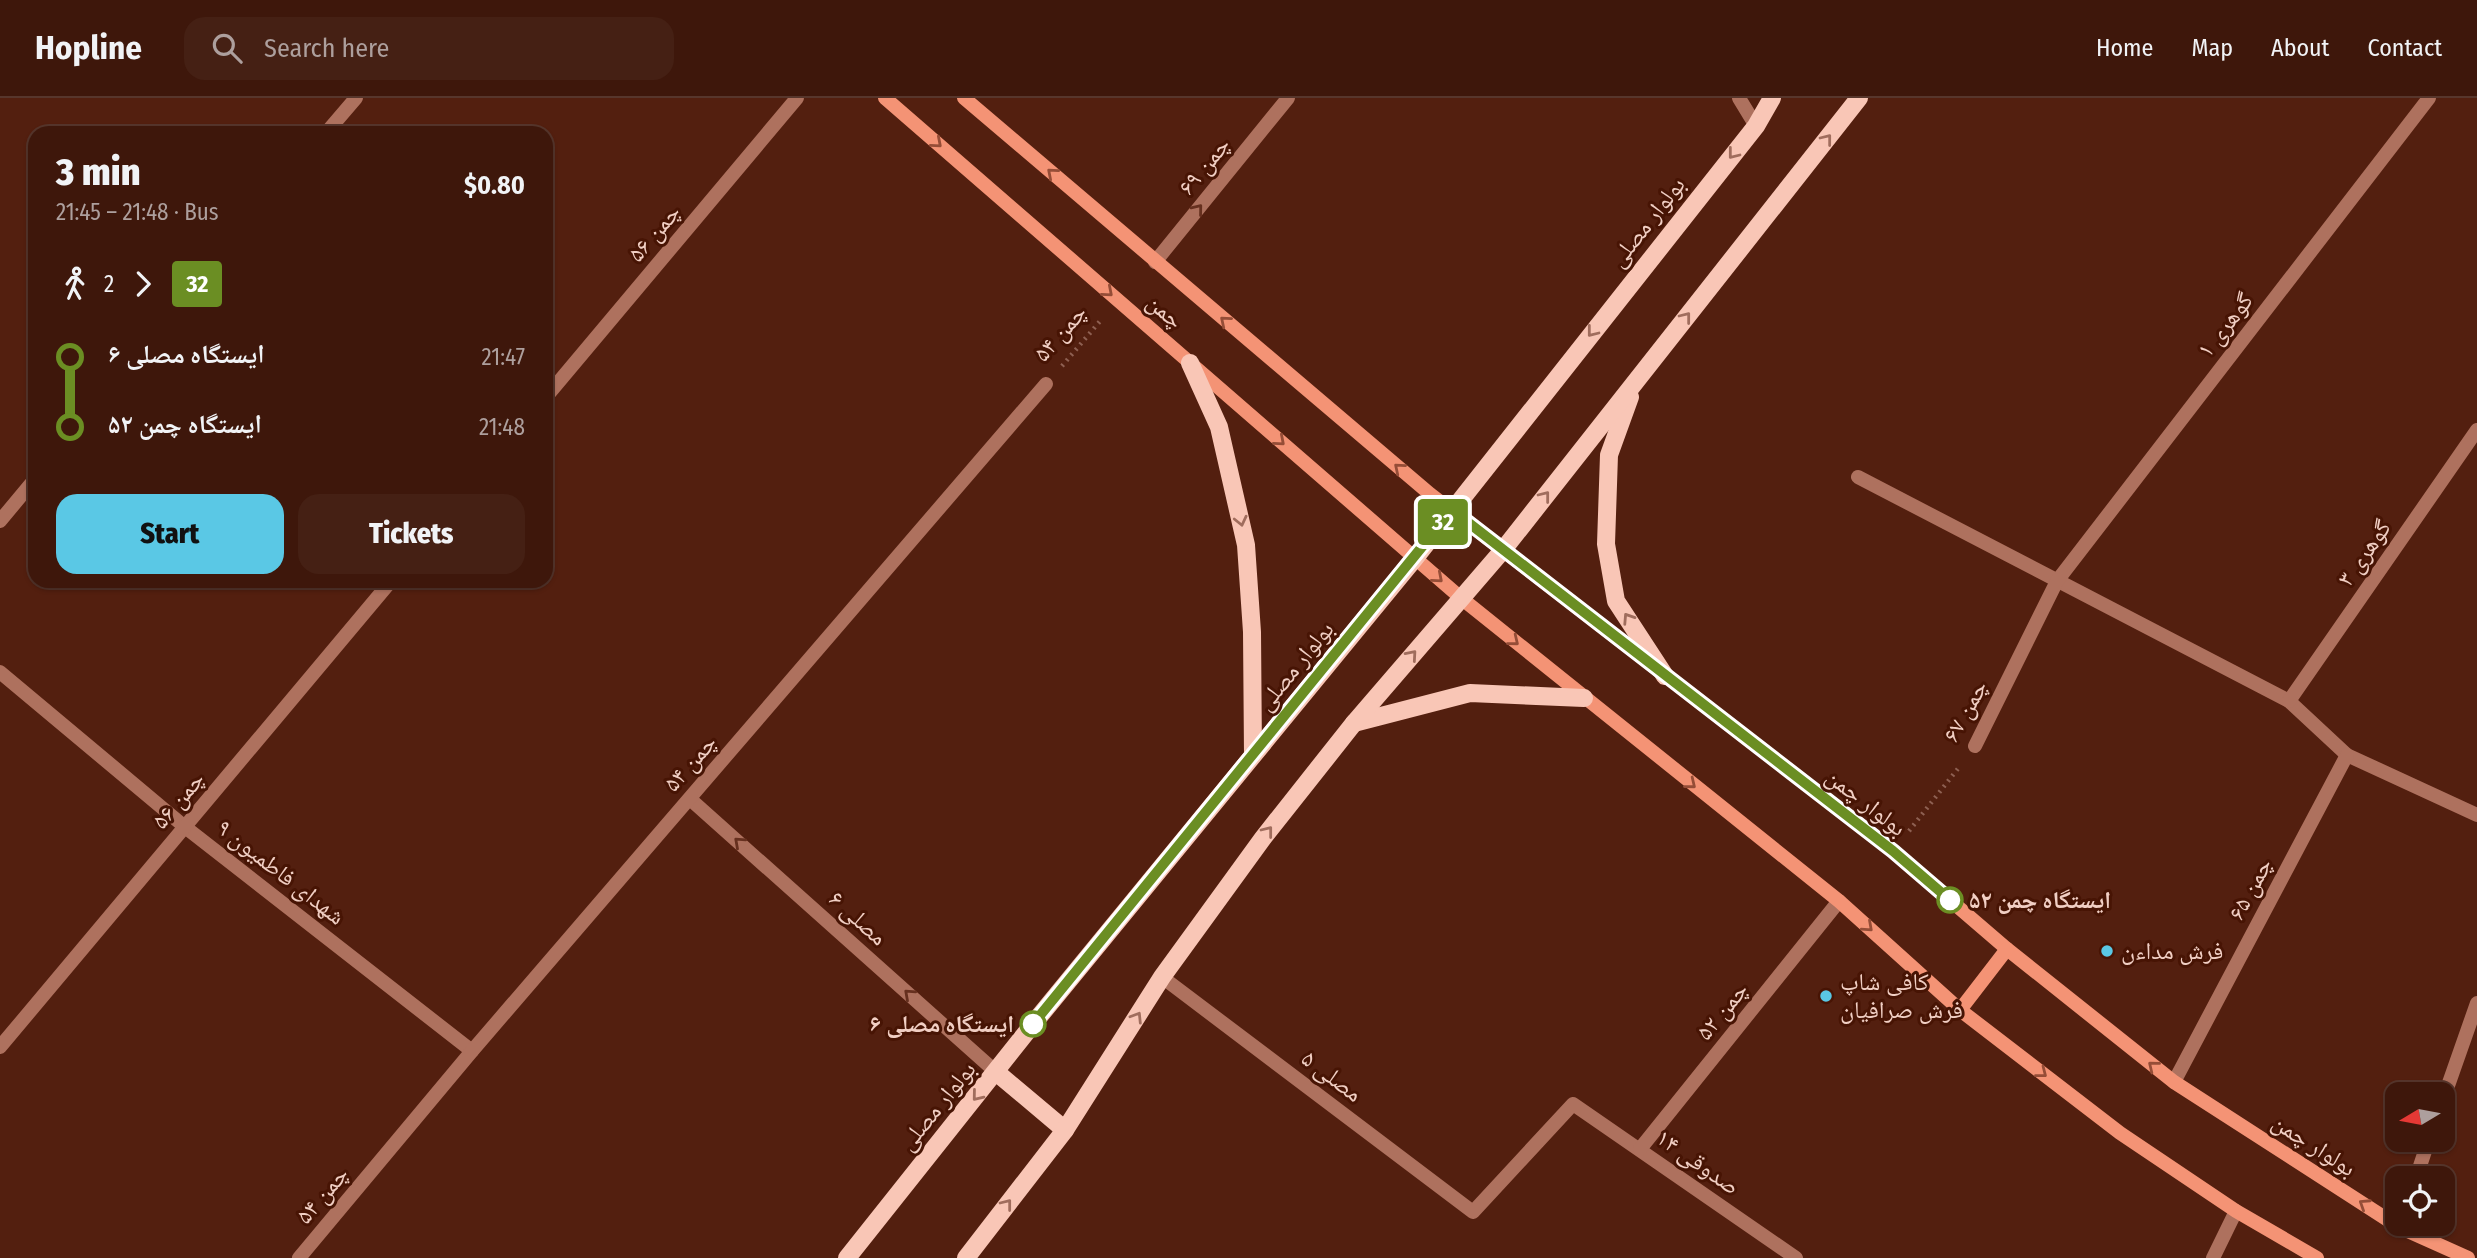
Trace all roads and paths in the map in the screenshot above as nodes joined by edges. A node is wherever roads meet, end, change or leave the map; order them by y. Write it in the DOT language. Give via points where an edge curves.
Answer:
graph roads {
  1 [pos="356,98"];
  2 [pos="797,98"];
  3 [pos="885,98"];
  4 [pos="964,98"];
  5 [pos="1288,98"];
  6 [pos="1739,98"];
  7 [pos="1772,98"];
  8 [pos="1859,98"];
  9 [pos="2429,98"];
  10 [pos="332,126"];
  11 [pos="1756,126"];
  12 [pos="1155,262"];
  13 [pos="1118,300"];
  14 [pos="1190,363"];
  15 [pos="1636,380"];
  16 [pos="1046,384"];
  17 [pos="553,389"];
  18 [pos="2477,430"];
  19 [pos="1858,477"];
  20 [pos="28,487"];
  21 [pos="1452,510"];
  22 [pos="0,521"];
  23 [pos="1503,550"];
  24 [pos="1415,558"];
  25 [pos="2057,581"];
  26 [pos="385,588"];
  27 [pos="1461,598"];
  28 [pos="0,672"];
  29 [pos="1665,676"];
  30 [pos="1584,698"];
  31 [pos="2289,701"];
  32 [pos="1354,723"];
  33 [pos="1975,747"];
  34 [pos="1253,755"];
  35 [pos="2347,755"];
  36 [pos="690,799"];
  37 [pos="2477,815"];
  38 [pos="185,827"];
  39 [pos="1893,851"];
  40 [pos="1839,901"];
  41 [pos="2007,949"];
  42 [pos="1162,977"];
  43 [pos="2477,1003"];
  44 [pos="1960,1010"];
  45 [pos="0,1048"];
  46 [pos="471,1051"];
  47 [pos="996,1072"];
  48 [pos="2174,1082"];
  49 [pos="2449,1082"];
  50 [pos="1573,1104"];
  51 [pos="1065,1130"];
  52 [pos="1640,1149"];
  53 [pos="2236,1211"];
  54 [pos="2385,1216"];
  55 [pos="2423,1236"];
  56 [pos="299,1258"];
  57 [pos="847,1258"];
  58 [pos="965,1258"];
  59 [pos="1796,1258"];
  60 [pos="2213,1258"];
  61 [pos="2317,1258"];
  62 [pos="2468,1258"];
  1 -- 10 [label="street"];
  2 -- 17 [label="street, چمن ۵۶"];
  3 -- 13 [label="main road, چمن, one-way"];
  12 -- 4 [label="main road, چمن, one-way"];
  12 -- 5 [label="street, چمن ۶۹, one-way"];
  6 -- 11 [label="street"];
  7 -- 11 [label="main road, بولوار مصلی"];
  15 -- 8 [label="main road, one-way"];
  9 -- 25 [label="street, گوهری ۱"];
  11 -- 21 [label="main road, بولوار مصلی, one-way"];
  21 -- 12 [label="main road, چمن, one-way"];
  13 -- 14 [label="main road, چمن"];
  13 -- 16 [label="path, چمن ۵۴"];
  14 -- 24 [label="main road, چمن, one-way"];
  14 -- 34 [label="main road, one-way" via="1219,427 1246,545"];
  23 -- 15 [label="main road, one-way"];
  29 -- 15 [label="main road, one-way" via="1616,601 1606,544 1609,454"];
  16 -- 36 [label="street, چمن ۵۴"];
  18 -- 31 [label="street, گوهری ۳"];
  19 -- 25 [label="street"];
  20 -- 22 [label="street"];
  21 -- 23 [label="main road, بولوار چمن"];
  21 -- 24 [label="main road, بولوار مصلی"];
  23 -- 27 [label="main road"];
  23 -- 29 [label="main road, بولوار چمن"];
  24 -- 27 [label="main road, چمن, one-way"];
  24 -- 34 [label="main road, بولوار مصلی"];
  25 -- 31 [label="street"];
  25 -- 33 [label="street, چمن ۶۷"];
  26 -- 38 [label="street, چمن ۵۶"];
  27 -- 30 [label="main road, one-way"];
  32 -- 27 [label="main road, one-way"];
  28 -- 38 [label="street, شهدای فاطمیون ۹"];
  29 -- 39 [label="main road, بولوار چمن"];
  30 -- 32 [label="main road" via="1470,693"];
  30 -- 40 [label="main road, one-way"];
  31 -- 35 [label="street"];
  42 -- 32 [label="main road, one-way"];
  33 -- 39 [label="path, چمن ۶۷"];
  34 -- 47 [label="main road, بولوار مصلی"];
  35 -- 37 [label="street"];
  35 -- 48 [label="street, چمن ۶۵"];
  36 -- 46 [label="street, چمن ۵۴"];
  47 -- 36 [label="street, مصلی ۶, one-way"];
  38 -- 45 [label="street, چمن ۵۶"];
  38 -- 46 [label="street, شهدای فاطمیون ۹"];
  39 -- 41 [label="main road, بولوار چمن"];
  40 -- 44 [label="main road, one-way"];
  40 -- 52 [label="street, چمن ۵۲"];
  41 -- 44 [label="main road"];
  48 -- 41 [label="main road, بولوار چمن, one-way"];
  42 -- 50 [label="street, مصلی ۵" via="1474,1212"];
  51 -- 42 [label="main road, one-way"];
  43 -- 49 [label="street"];
  44 -- 53 [label="main road, one-way" via="2120,1133"];
  46 -- 56 [label="street, چمن ۵۴"];
  47 -- 51 [label="main road"];
  47 -- 57 [label="main road, بولوار مصلی, one-way"];
  54 -- 48 [label="main road, بولوار چمن, one-way"];
  50 -- 52 [label="street, صدوقی ۱۴"];
  58 -- 51 [label="main road, one-way"];
  52 -- 59 [label="street, صدوقی ۱۴"];
  53 -- 60 [label="street"];
  53 -- 61 [label="main road"];
  55 -- 62 [label="main road, بولوار چمن"];
}
